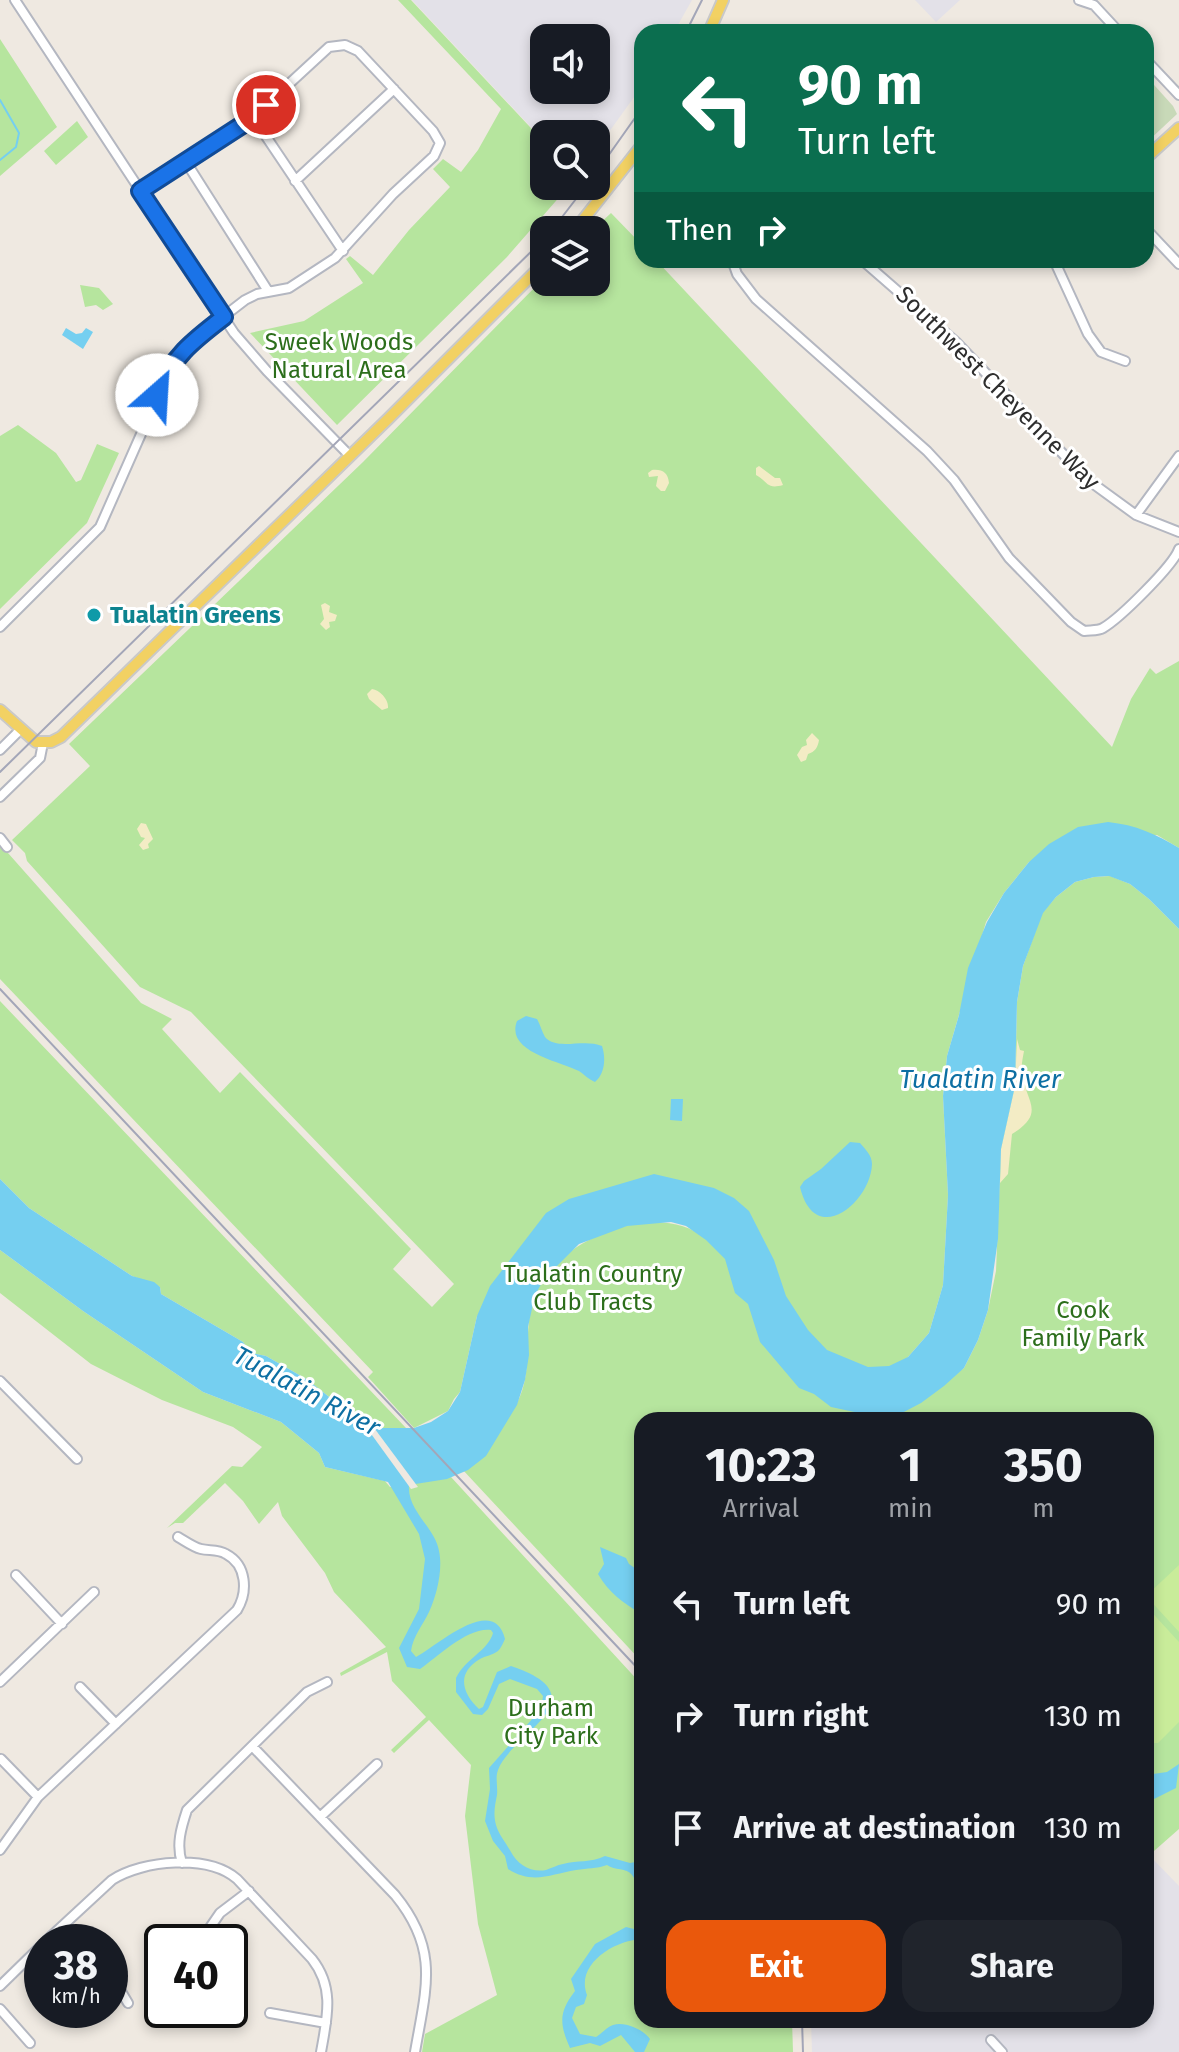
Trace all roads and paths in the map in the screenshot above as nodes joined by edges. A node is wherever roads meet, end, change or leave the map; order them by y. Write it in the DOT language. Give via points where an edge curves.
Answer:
graph roads {
  1 [pos="15,0"];
  2 [pos="723,0"];
  3 [pos="1079,0"];
  4 [pos="712,24"];
  5 [pos="1112,24"];
  6 [pos="1154,68"];
  7 [pos="394,89"];
  8 [pos="1179,95"];
  9 [pos="253,117"];
  10 [pos="1179,128"];
  11 [pos="1154,151"];
  12 [pos="634,155"];
  13 [pos="186,162"];
  14 [pos="295,181"];
  15 [pos="140,191"];
  16 [pos="586,216"];
  17 [pos="1154,237"];
  18 [pos="343,251"];
  19 [pos="1179,264"];
  20 [pos="735,268"];
  21 [pos="872,268"];
  22 [pos="1058,268"];
  23 [pos="530,277"];
  24 [pos="268,291"];
  25 [pos="224,317"];
  26 [pos="1125,361"];
  27 [pos="350,456"];
  28 [pos="1179,456"];
  29 [pos="1136,515"];
  30 [pos="1179,532"];
  31 [pos="1179,549"];
  32 [pos="0,627"];
  33 [pos="0,710"];
  34 [pos="20,730"];
  35 [pos="43,743"];
  36 [pos="0,750"];
  37 [pos="0,797"];
  38 [pos="0,838"];
  39 [pos="7,847"];
  40 [pos="0,1381"];
  41 [pos="77,1459"];
  42 [pos="178,1537"];
  43 [pos="16,1575"];
  44 [pos="94,1592"];
  45 [pos="62,1624"];
  46 [pos="0,1682"];
  47 [pos="327,1682"];
  48 [pos="80,1687"];
  49 [pos="116,1724"];
  50 [pos="252,1746"];
  51 [pos="1,1759"];
  52 [pos="377,1764"];
  53 [pos="38,1797"];
  54 [pos="320,1817"];
  55 [pos="0,1850"];
  56 [pos="182,1863"];
  57 [pos="249,1891"];
  58 [pos="64,1924"];
  59 [pos="212,1924"];
  60 [pos="24,1962"];
  61 [pos="0,1986"];
  62 [pos="0,2009"];
  63 [pos="270,2013"];
  64 [pos="326,2023"];
  65 [pos="991,2040"];
  66 [pos="30,2043"];
  67 [pos="321,2052"];
  68 [pos="415,2052"];
  69 [pos="1002,2052"];
  1 -- 15 [label="street"];
  2 -- 4 [label="main road"];
  3 -- 5 [label="street" via="1094,5"];
  6 -- 8 [label="street"];
  7 -- 9 [label="street" via="358,51 345,45 329,47"];
  7 -- 14 [label="street"];
  7 -- 18 [label="street" via="440,143 434,156"];
  9 -- 13 [label="street"];
  9 -- 14 [label="street"];
  10 -- 11 [label="main road"];
  12 -- 16 [label="main road"];
  13 -- 15 [label="street"];
  13 -- 24 [label="street"];
  14 -- 18 [label="street"];
  15 -- 25 [label="street"];
  17 -- 19 [label="street"];
  18 -- 24 [label="street" via="297,284"];
  20 -- 31 [label="street" via="756,299 927,451 1009,558 1084,631 1101,629 1114,619 1167,569"];
  21 -- 29 [label="street, Southwest Cheyenne Way" via="956,342 1088,480"];
  22 -- 26 [label="street" via="1101,352"];
  23 -- 27 [label="main road"];
  24 -- 25 [label="street"];
  25 -- 27 [label="street" via="267,371"];
  25 -- 32 [label="street" via="168,369 97,531"];
  27 -- 35 [label="main road" via="69,731"];
  28 -- 29 [label="street"];
  29 -- 30 [label="street, Southwest Cheyenne Way"];
  33 -- 34 [label="main road"];
  34 -- 35 [label="main road"];
  34 -- 36 [label="street"];
  35 -- 37 [label="street" via="40,758"];
  38 -- 39 [label="street"];
  40 -- 41 [label="street"];
  42 -- 49 [label="street" via="237,1562 245,1583 241,1603"];
  43 -- 45 [label="street"];
  44 -- 45 [label="street"];
  45 -- 46 [label="street"];
  47 -- 50 [label="street" via="307,1692"];
  48 -- 49 [label="street"];
  49 -- 53 [label="street"];
  50 -- 54 [label="street"];
  50 -- 56 [label="street" via="187,1810 180,1830"];
  51 -- 53 [label="street"];
  52 -- 54 [label="street"];
  53 -- 55 [label="street"];
  54 -- 68 [label="street" via="400,1901 421,1936 427,1982"];
  56 -- 57 [label="street" via="222,1868"];
  56 -- 58 [label="street" via="123,1873"];
  57 -- 59 [label="street"];
  57 -- 64 [label="street" via="317,1965 329,1997"];
  60 -- 61 [label="street"];
  62 -- 66 [label="street"];
  63 -- 64 [label="street"];
  64 -- 67 [label="street"];
  65 -- 69 [label="street"];
}
